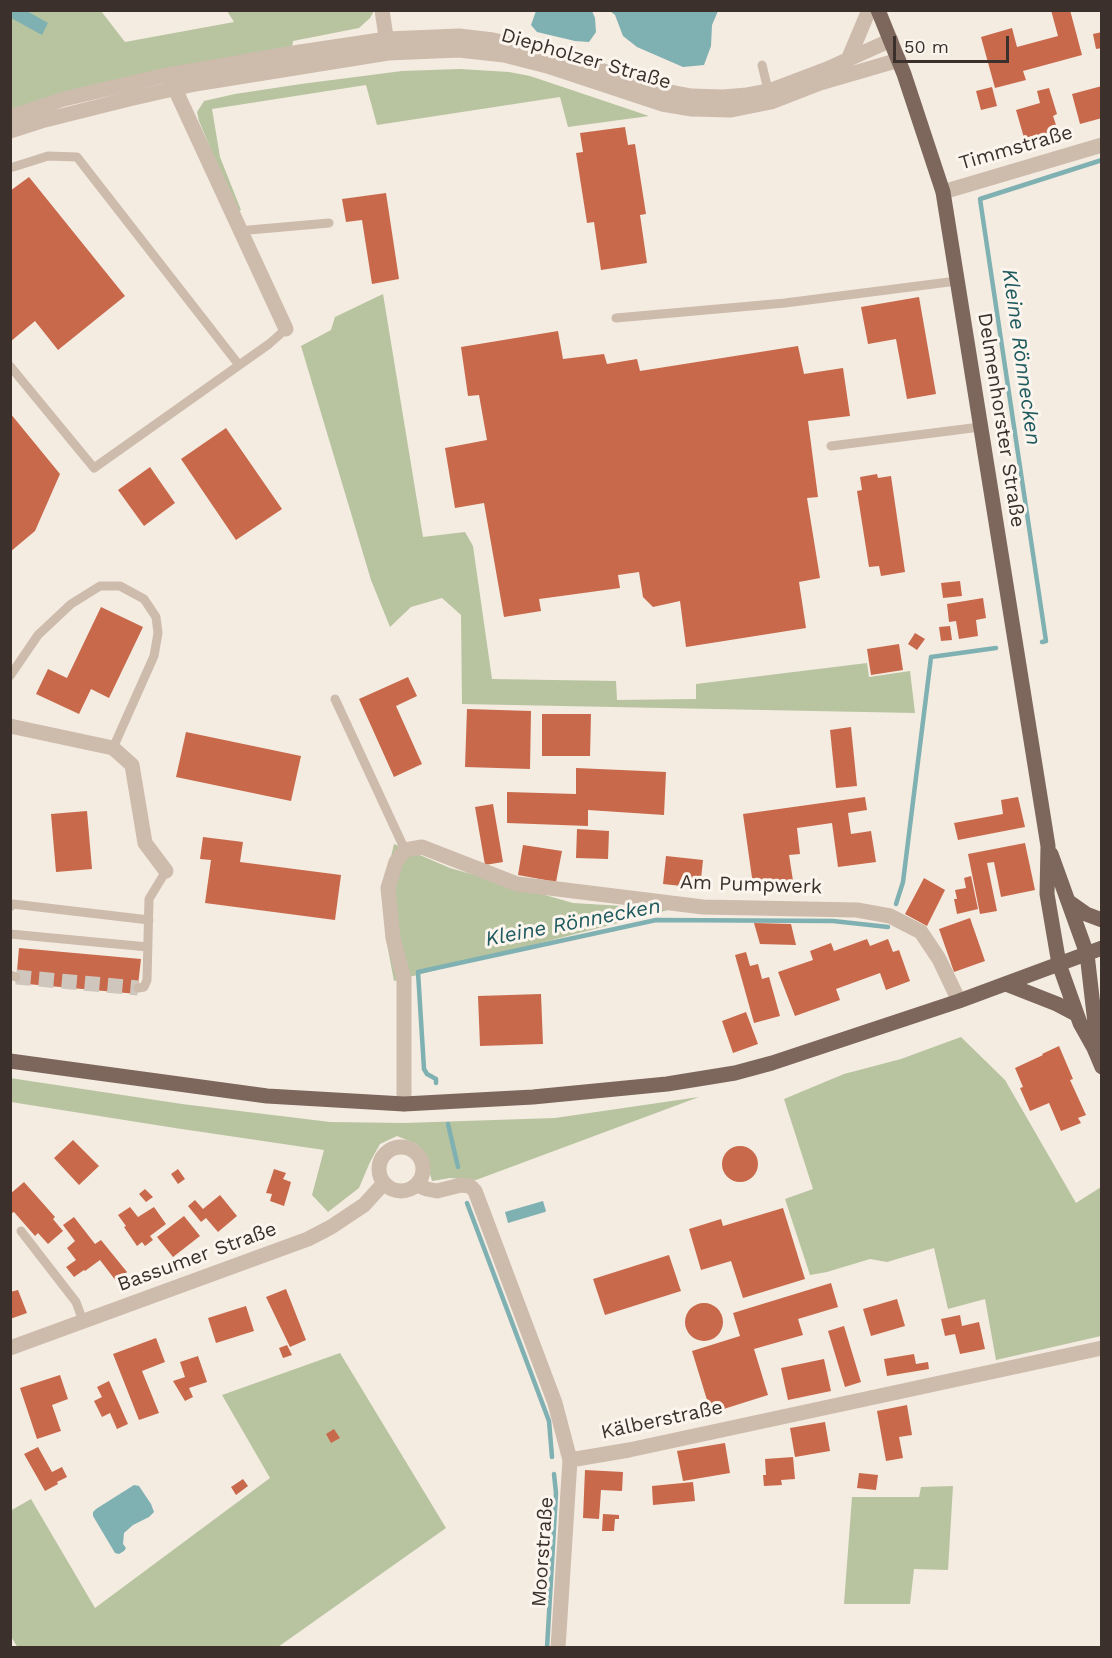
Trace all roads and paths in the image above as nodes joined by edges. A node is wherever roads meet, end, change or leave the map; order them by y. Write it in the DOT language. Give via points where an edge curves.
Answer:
graph roads {
  1 [pos="382,10"];
  2 [pos="869,10"];
  3 [pos="878,10"];
  4 [pos="891,40"];
  5 [pos="388,46"];
  6 [pos="848,60"];
  7 [pos="899,60"];
  8 [pos="762,65"];
  9 [pos="175,88"];
  10 [pos="770,96"];
  11 [pos="10,117"];
  12 [pos="10,131"];
  13 [pos="1101,146"];
  14 [pos="10,168"];
  15 [pos="943,192"];
  16 [pos="329,223"];
  17 [pos="241,233"];
  18 [pos="957,281"];
  19 [pos="616,318"];
  20 [pos="286,329"];
  21 [pos="239,365"];
  22 [pos="10,366"];
  23 [pos="980,427"];
  24 [pos="831,446"];
  25 [pos="10,676"];
  26 [pos="335,699"];
  27 [pos="10,726"];
  28 [pos="113,748"];
  29 [pos="1048,846"];
  30 [pos="405,850"];
  31 [pos="166,871"];
  32 [pos="1069,902"];
  33 [pos="10,907"];
  34 [pos="148,920"];
  35 [pos="1101,920"];
  36 [pos="10,934"];
  37 [pos="148,947"];
  38 [pos="1101,948"];
  39 [pos="1087,954"];
  40 [pos="1059,964"];
  41 [pos="1006,984"];
  42 [pos="138,988"];
  43 [pos="959,1001"];
  44 [pos="1076,1014"];
  45 [pos="1094,1048"];
  46 [pos="10,1061"];
  47 [pos="1101,1067"];
  48 [pos="404,1104"];
  49 [pos="384,1183"];
  50 [pos="417,1185"];
  51 [pos="21,1231"];
  52 [pos="83,1321"];
  53 [pos="10,1348"];
  54 [pos="1101,1348"];
  55 [pos="570,1460"];
  56 [pos="558,1647"];
  1 -- 5 [label="street"];
  2 -- 6 [label="street"];
  3 -- 4 [label="main road, Delmenhorster Straße"];
  4 -- 6 [label="street, Diepholzer Straße"];
  4 -- 7 [label="main road, Delmenhorster Straße"];
  5 -- 9 [label="street, Diepholzer Straße"];
  5 -- 10 [label="street, Diepholzer Straße" via="504,55 662,104 692,109 731,111"];
  5 -- 11 [label="street, Diepholzer Straße" via="300,52 162,76 64,99"];
  6 -- 10 [label="street, Diepholzer Straße"];
  7 -- 10 [label="street, Diepholzer Straße"];
  7 -- 15 [label="main road, Delmenhorster Straße"];
  8 -- 10 [label="lane"];
  9 -- 12 [label="street, Diepholzer Straße"];
  9 -- 17 [label="street"];
  13 -- 15 [label="street, Timmstraße"];
  14 -- 21 [label="lane" via="48,156 77,157"];
  15 -- 18 [label="main road, Delmenhorster Straße"];
  16 -- 17 [label="lane"];
  17 -- 20 [label="street"];
  18 -- 19 [label="lane" via="784,303"];
  18 -- 23 [label="main road, Delmenhorster Straße"];
  20 -- 21 [label="lane"];
  21 -- 22 [label="lane" via="94,468"];
  23 -- 24 [label="lane"];
  23 -- 29 [label="main road, Delmenhorster Straße"];
  25 -- 28 [label="lane" via="38,635 71,604 100,586 120,586 144,599 156,617 154,656"];
  26 -- 30 [label="lane"];
  27 -- 28 [label="street"];
  28 -- 31 [label="street" via="132,765 145,843"];
  29 -- 32 [label="main road, Delmenhorster Straße"];
  29 -- 40 [label="main road, Delmenhorster Straße" via="1047,894"];
  30 -- 43 [label="street, Am Pumpwerk" via="422,847 517,884 703,906 857,909 890,916 921,932"];
  30 -- 48 [label="street" via="387,888 393,938 404,979"];
  31 -- 34 [label="lane" via="149,899"];
  32 -- 35 [label="main road"];
  32 -- 39 [label="main road, Delmenhorster Straße"];
  33 -- 34 [label="lane" via="13,904"];
  34 -- 37 [label="lane"];
  36 -- 37 [label="lane"];
  37 -- 42 [label="lane" via="147,980 144,987"];
  38 -- 39 [label="main road"];
  39 -- 40 [label="main road"];
  39 -- 45 [label="main road, Delmenhorster Straße"];
  40 -- 41 [label="main road"];
  40 -- 44 [label="main road, Delmenhorster Straße"];
  41 -- 43 [label="main road"];
  41 -- 44 [label="main road"];
  43 -- 48 [label="main road" via="735,1073 544,1096"];
  44 -- 45 [label="main road, Delmenhorster Straße"];
  45 -- 47 [label="main road, Delmenhorster Straße"];
  46 -- 48 [label="main road" via="267,1096"];
  49 -- 50 [label="street" via="398,1191"];
  49 -- 50 [label="street" via="379,1172 383,1156 402,1147 416,1153 421,1161 423,1172"];
  49 -- 52 [label="street, Bassumer Straße" via="364,1205 308,1239"];
  50 -- 55 [label="street" via="436,1191 461,1185 475,1191 555,1403"];
  51 -- 52 [label="lane" via="76,1302"];
  52 -- 53 [label="street, Bassumer Straße"];
  54 -- 55 [label="street, Kälberstraße"];
  55 -- 56 [label="street, Moorstraße"];
}
